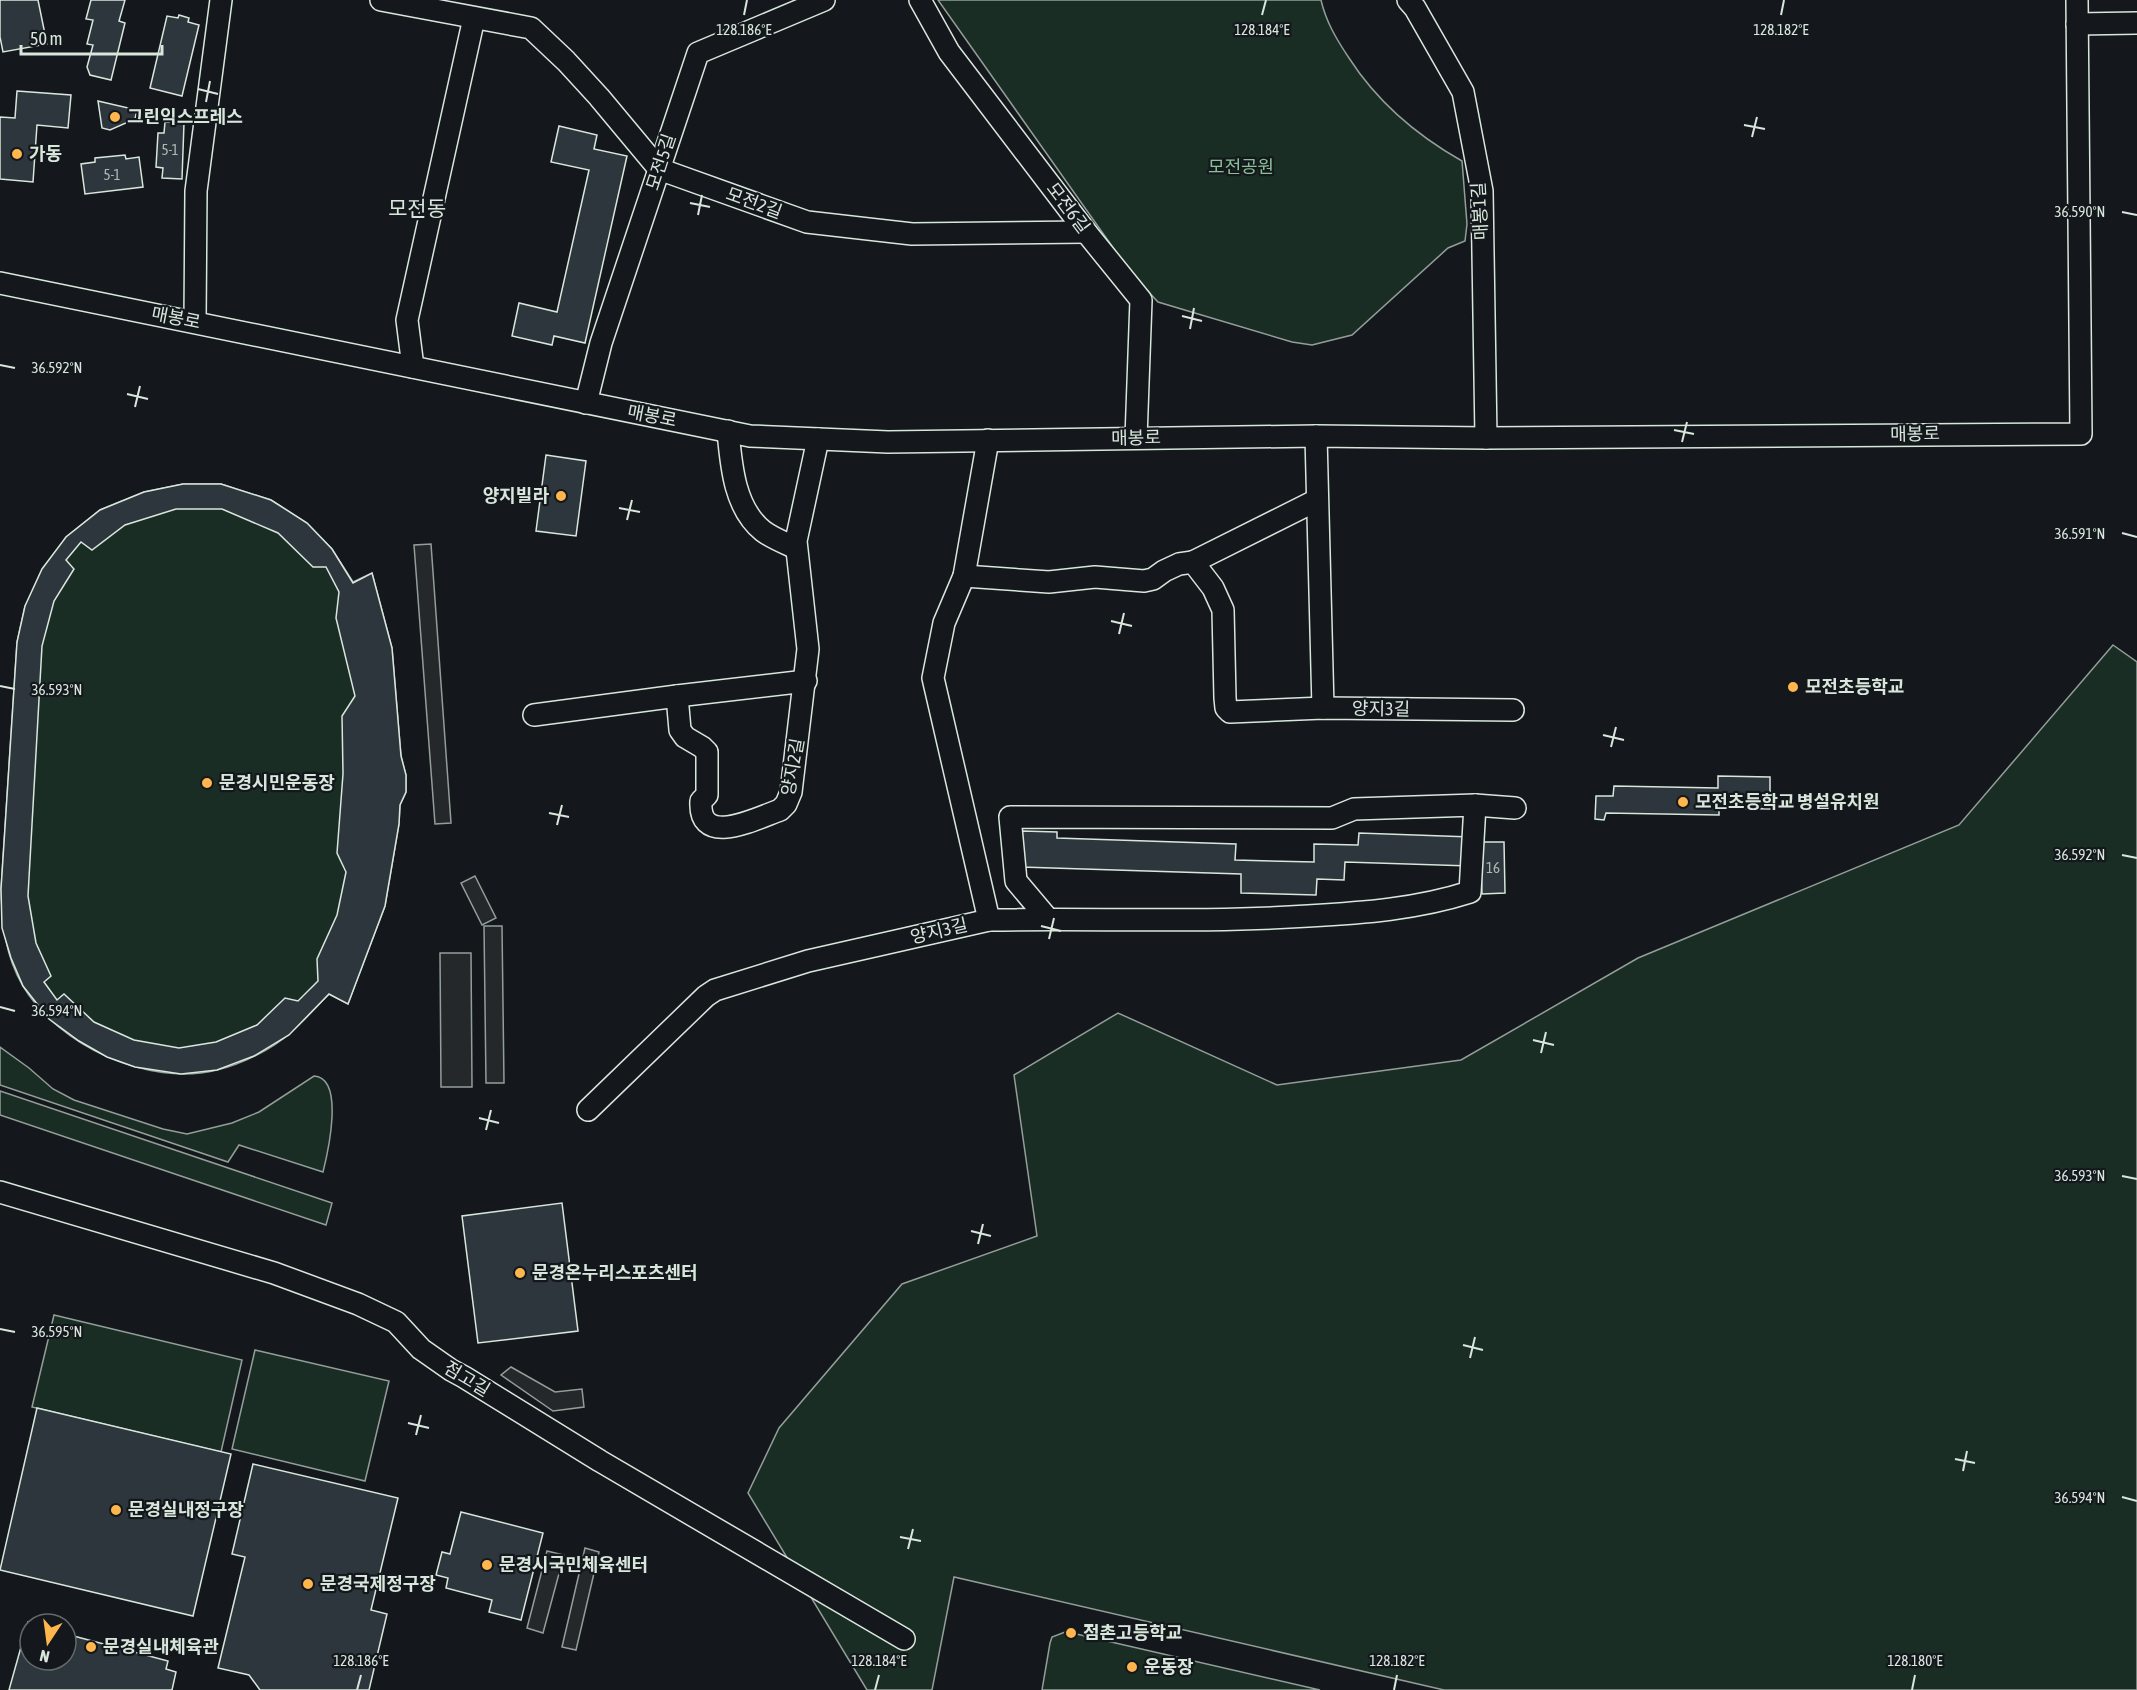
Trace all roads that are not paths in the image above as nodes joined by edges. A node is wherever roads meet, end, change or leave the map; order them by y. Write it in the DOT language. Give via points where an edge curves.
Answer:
graph roads {
  1 [pos="221,0"];
  2 [pos="381,0"];
  3 [pos="824,0"];
  4 [pos="920,0"];
  5 [pos="1408,0"];
  6 [pos="2077,0"];
  7 [pos="474,18"];
  8 [pos="2137,23"];
  9 [pos="2078,24"];
  10 [pos="659,169"];
  11 [pos="1086,232"];
  12 [pos="0,283"];
  13 [pos="195,322"];
  14 [pos="413,367"];
  15 [pos="586,403"];
  16 [pos="728,431"];
  17 [pos="1316,436"];
  18 [pos="1136,438"];
  19 [pos="1486,438"];
  20 [pos="818,439"];
  21 [pos="988,440"];
  22 [pos="1317,500"];
  23 [pos="796,548"];
  24 [pos="1194,562"];
  25 [pos="964,576"];
  26 [pos="806,681"];
  27 [pos="676,696"];
  28 [pos="1323,708"];
  29 [pos="1513,710"];
  30 [pos="534,715"];
  31 [pos="1475,805"];
  32 [pos="1515,808"];
  33 [pos="1048,919"];
  34 [pos="989,920"];
  35 [pos="588,1110"];
  36 [pos="0,1192"];
  37 [pos="904,1639"];
  1 -- 13 [label="street" via="196,191"];
  2 -- 7 [label="street"];
  3 -- 10 [label="street, 모전5길" via="698,53"];
  4 -- 11 [label="street, 모전6길" via="949,52"];
  5 -- 19 [label="street, 매봉1길" via="1463,92 1482,191"];
  6 -- 9 [label="street, 매봉로"];
  7 -- 10 [label="street" via="531,28 599,97"];
  7 -- 14 [label="street" via="407,320"];
  8 -- 9 [label="street"];
  9 -- 19 [label="street, 매봉로" via="2081,434"];
  10 -- 11 [label="street, 모전2길" via="807,222 912,234"];
  10 -- 15 [label="street, 모전5길" via="601,343"];
  11 -- 18 [label="street, 모전6길" via="1141,300"];
  12 -- 13 [label="street, 매봉로"];
  13 -- 14 [label="street, 매봉로"];
  14 -- 15 [label="street, 매봉로"];
  15 -- 16 [label="street, 매봉로"];
  16 -- 20 [label="street, 매봉로" via="750,436"];
  16 -- 23 [label="street" via="733,478 750,516 760,529"];
  17 -- 18 [label="street, 매봉로"];
  17 -- 19 [label="street, 매봉로"];
  17 -- 22 [label="street"];
  18 -- 21 [label="street, 매봉로"];
  20 -- 21 [label="street, 매봉로"];
  20 -- 23 [label="street, 양지2길"];
  21 -- 25 [label="street, 양지3길"];
  22 -- 24 [label="street"];
  22 -- 28 [label="street"];
  23 -- 26 [label="street, 양지2길" via="807,639"];
  24 -- 25 [label="street" via="1179,564 1144,581 1095,577 1049,582"];
  24 -- 28 [label="street, 양지3길" via="1223,610 1226,708 1236,712"];
  25 -- 34 [label="street, 양지3길" via="944,624 933,678"];
  26 -- 27 [label="street"];
  26 -- 27 [label="street, 양지2길" via="791,792 786,804 780,810 729,828 710,824 703,816 700,808 707,795 707,752 680,730"];
  27 -- 30 [label="street"];
  28 -- 29 [label="street, 양지3길"];
  31 -- 32 [label="street"];
  31 -- 33 [label="street" via="1470,892 1440,902 1367,912 1233,921"];
  31 -- 33 [label="street" via="1354,809 1332,818 1010,817 1016,881"];
  33 -- 34 [label="street"];
  34 -- 35 [label="street, 양지3길" via="808,961 716,990"];
  36 -- 37 [label="street, 점고길" via="274,1273 396,1322 421,1349 451,1370"];
}
